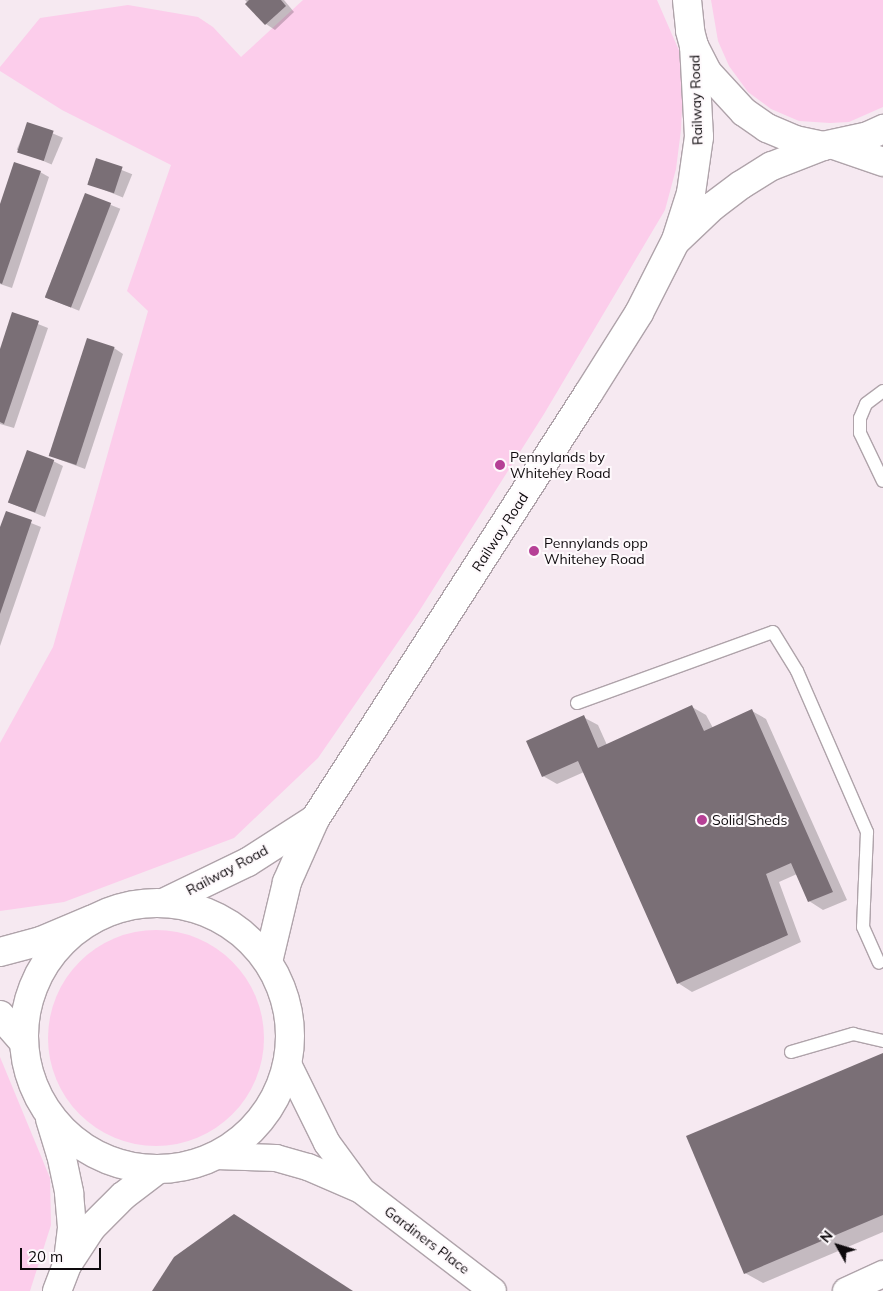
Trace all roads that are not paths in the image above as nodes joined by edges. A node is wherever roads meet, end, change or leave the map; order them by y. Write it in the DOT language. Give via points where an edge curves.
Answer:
graph roads {
  1 [pos="681,0"];
  2 [pos="687,0"];
  3 [pos="692,38"];
  4 [pos="883,129"];
  5 [pos="829,145"];
  6 [pos="883,162"];
  7 [pos="676,240"];
  8 [pos="883,391"];
  9 [pos="883,481"];
  10 [pos="577,703"];
  11 [pos="315,819"];
  12 [pos="163,903"];
  13 [pos="93,919"];
  14 [pos="0,952"];
  15 [pos="268,962"];
  16 [pos="879,963"];
  17 [pos="0,1015"];
  18 [pos="23,1041"];
  19 [pos="883,1041"];
  20 [pos="791,1052"];
  21 [pos="288,1064"];
  22 [pos="49,1116"];
  23 [pos="216,1156"];
  24 [pos="157,1170"];
  25 [pos="361,1190"];
  26 [pos="67,1265"];
  27 [pos="883,1274"];
  28 [pos="57,1291"];
  29 [pos="493,1291"];
  30 [pos="846,1291"];
  1 -- 3 [label="main road"];
  2 -- 3 [label="main road"];
  3 -- 5 [label="main road" via="708,74 744,112 767,128 795,140"];
  3 -- 7 [label="main road, Railway Road" via="699,137 691,193"];
  4 -- 5 [label="main road, Railway Road"];
  5 -- 6 [label="main road"];
  5 -- 7 [label="main road, Railway Road" via="772,166 741,185"];
  7 -- 11 [label="main road, Railway Road" via="639,313"];
  8 -- 9 [label="lane" via="866,404 860,418 860,433"];
  10 -- 16 [label="lane" via="774,632 797,671 867,832 863,927"];
  11 -- 12 [label="main road, Railway Road" via="248,862"];
  11 -- 15 [label="main road, Railway Road" via="287,882"];
  12 -- 13 [label="main road" via="127,906"];
  12 -- 15 [label="main road" via="204,911 233,927"];
  13 -- 14 [label="main road" via="41,942"];
  13 -- 18 [label="main road" via="63,941 41,970 27,1004"];
  15 -- 21 [label="main road" via="284,994 290,1028"];
  17 -- 18 [label="main road"];
  18 -- 22 [label="main road" via="31,1080"];
  19 -- 20 [label="lane" via="853,1034"];
  21 -- 23 [label="main road" via="274,1102 249,1133"];
  21 -- 25 [label="street, Gardiners Place" via="327,1143"];
  22 -- 24 [label="main road" via="79,1145 116,1164"];
  22 -- 26 [label="main road" via="69,1192 72,1228"];
  23 -- 24 [label="main road" via="187,1167"];
  23 -- 25 [label="street, Gardiners Place" via="276,1158 308,1167"];
  24 -- 26 [label="main road" via="123,1196 92,1227"];
  25 -- 29 [label="street, Gardiners Place"];
  26 -- 28 [label="main road"];
  27 -- 30 [label="street"];
}
